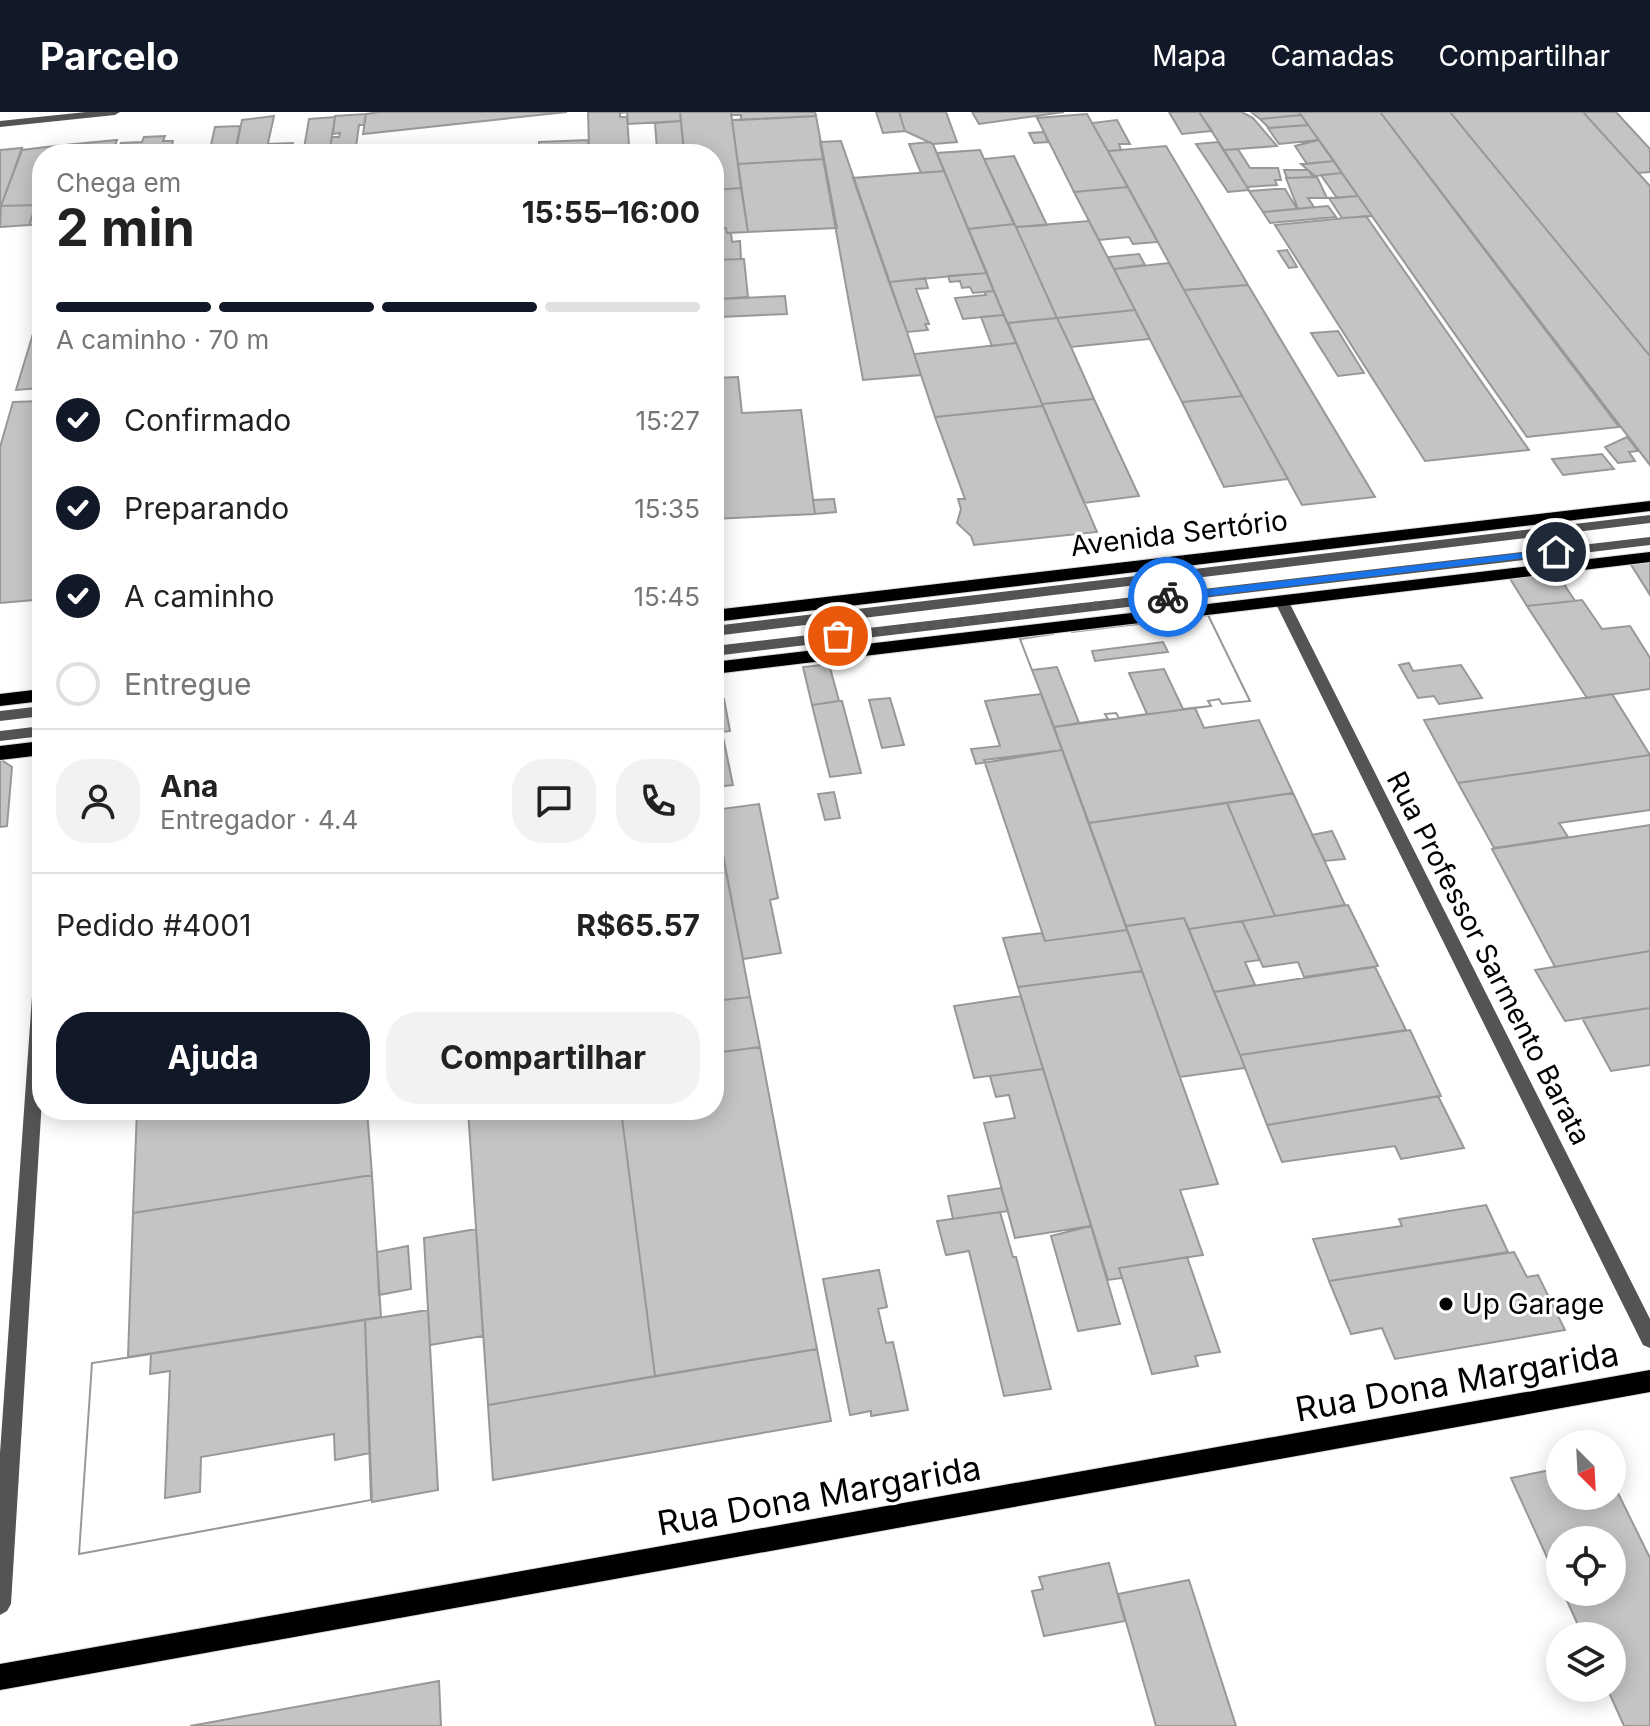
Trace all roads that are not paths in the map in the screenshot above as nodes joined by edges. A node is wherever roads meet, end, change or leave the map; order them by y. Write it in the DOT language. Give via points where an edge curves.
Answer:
graph roads {
  1 [pos="115,112"];
  2 [pos="0,124"];
  3 [pos="1650,506"];
  4 [pos="1650,519"];
  5 [pos="1650,541"];
  6 [pos="1650,557"];
  7 [pos="1277,592"];
  8 [pos="724,615"];
  9 [pos="724,630"];
  10 [pos="724,650"];
  11 [pos="724,667"];
  12 [pos="32,696"];
  13 [pos="0,700"];
  14 [pos="32,712"];
  15 [pos="0,716"];
  16 [pos="32,732"];
  17 [pos="0,736"];
  18 [pos="32,749"];
  19 [pos="0,753"];
  20 [pos="32,1119"];
  21 [pos="1650,1339"];
  22 [pos="1650,1381"];
  23 [pos="0,1604"];
  24 [pos="0,1677"];
  1 -- 2 [label="street"];
  3 -- 8 [label="main road, Avenida Sertório"];
  4 -- 9 [label="street"];
  5 -- 7 [label="street"];
  6 -- 7 [label="main road"];
  7 -- 10 [label="street"];
  7 -- 11 [label="main road"];
  7 -- 21 [label="street, Rua Professor Sarmento Barata"];
  12 -- 13 [label="main road"];
  14 -- 15 [label="street"];
  16 -- 17 [label="street"];
  18 -- 19 [label="main road"];
  20 -- 23 [label="street"];
  22 -- 24 [label="main road, Rua Dona Margarida"];
}
